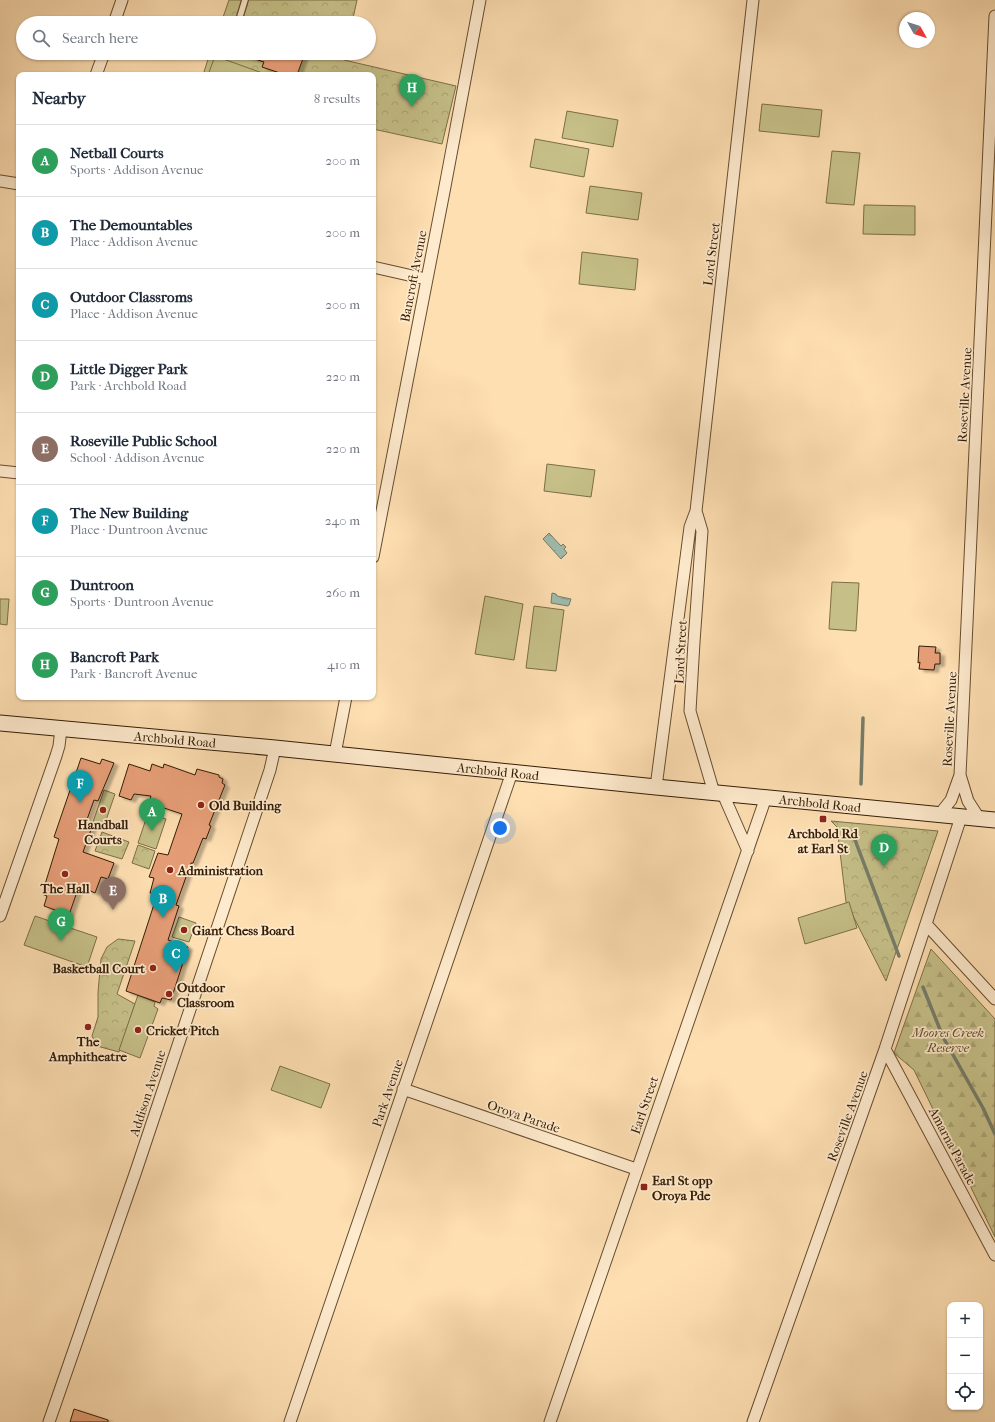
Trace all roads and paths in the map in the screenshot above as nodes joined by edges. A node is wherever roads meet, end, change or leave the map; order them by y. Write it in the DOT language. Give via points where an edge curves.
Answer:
graph roads {
  1 [pos="122,0"];
  2 [pos="245,0"];
  3 [pos="480,0"];
  4 [pos="753,0"];
  5 [pos="116,16"];
  6 [pos="240,16"];
  7 [pos="995,16"];
  8 [pos="101,60"];
  9 [pos="97,72"];
  10 [pos="993,89"];
  11 [pos="0,181"];
  12 [pos="16,184"];
  13 [pos="376,268"];
  14 [pos="426,279"];
  15 [pos="0,471"];
  16 [pos="16,473"];
  17 [pos="696,511"];
  18 [pos="376,520"];
  19 [pos="345,700"];
  20 [pos="0,723"];
  21 [pos="61,728"];
  22 [pos="275,748"];
  23 [pos="335,754"];
  24 [pos="512,772"];
  25 [pos="960,776"];
  26 [pos="656,787"];
  27 [pos="719,793"];
  28 [pos="766,798"];
  29 [pos="939,815"];
  30 [pos="961,817"];
  31 [pos="979,818"];
  32 [pos="995,820"];
  33 [pos="748,851"];
  34 [pos="0,916"];
  35 [pos="926,924"];
  36 [pos="995,999"];
  37 [pos="885,1049"];
  38 [pos="403,1089"];
  39 [pos="636,1169"];
  40 [pos="995,1255"];
  41 [pos="49,1422"];
  42 [pos="290,1422"];
  43 [pos="550,1422"];
  44 [pos="753,1422"];
  1 -- 5 [label="street"];
  2 -- 6 [label="lane"];
  3 -- 14 [label="street, Bancroft Avenue"];
  4 -- 17 [label="street, Lord Street"];
  7 -- 10 [label="street, Roseville Avenue"];
  8 -- 9 [label="street"];
  10 -- 25 [label="street, Roseville Avenue"];
  11 -- 12 [label="street"];
  13 -- 14 [label="street"];
  14 -- 18 [label="street, Bancroft Avenue"];
  15 -- 16 [label="street"];
  17 -- 26 [label="street, Lord Street" via="690,527"];
  17 -- 27 [label="street, Lord Street" via="702,531 690,712"];
  19 -- 23 [label="street"];
  20 -- 21 [label="main road, Archbold Road"];
  21 -- 22 [label="main road, Archbold Road"];
  21 -- 34 [label="street" via="57,751"];
  22 -- 23 [label="main road, Archbold Road"];
  22 -- 41 [label="street, Addison Avenue" via="265,785 136,1171"];
  23 -- 24 [label="main road, Archbold Road"];
  24 -- 26 [label="main road, Archbold Road"];
  24 -- 38 [label="street, Park Avenue"];
  25 -- 29 [label="street, Roseville Avenue" via="951,800"];
  25 -- 31 [label="street, Roseville Avenue" via="968,801"];
  26 -- 27 [label="main road, Archbold Road"];
  27 -- 28 [label="main road, Archbold Road"];
  27 -- 33 [label="street, Lord Street"];
  28 -- 29 [label="main road, Archbold Road"];
  28 -- 33 [label="street, Earl Street"];
  29 -- 30 [label="main road, Archbold Road"];
  30 -- 31 [label="main road, Archbold Road"];
  30 -- 35 [label="street, Roseville Avenue"];
  31 -- 32 [label="main road, Archbold Road"];
  33 -- 39 [label="street, Earl Street"];
  35 -- 36 [label="street"];
  35 -- 37 [label="street, Roseville Avenue"];
  37 -- 40 [label="street, Amarna Parade"];
  37 -- 44 [label="street, Roseville Avenue"];
  38 -- 39 [label="street, Oroya Parade"];
  38 -- 42 [label="street, Park Avenue"];
  39 -- 43 [label="street, Earl Street"];
}
